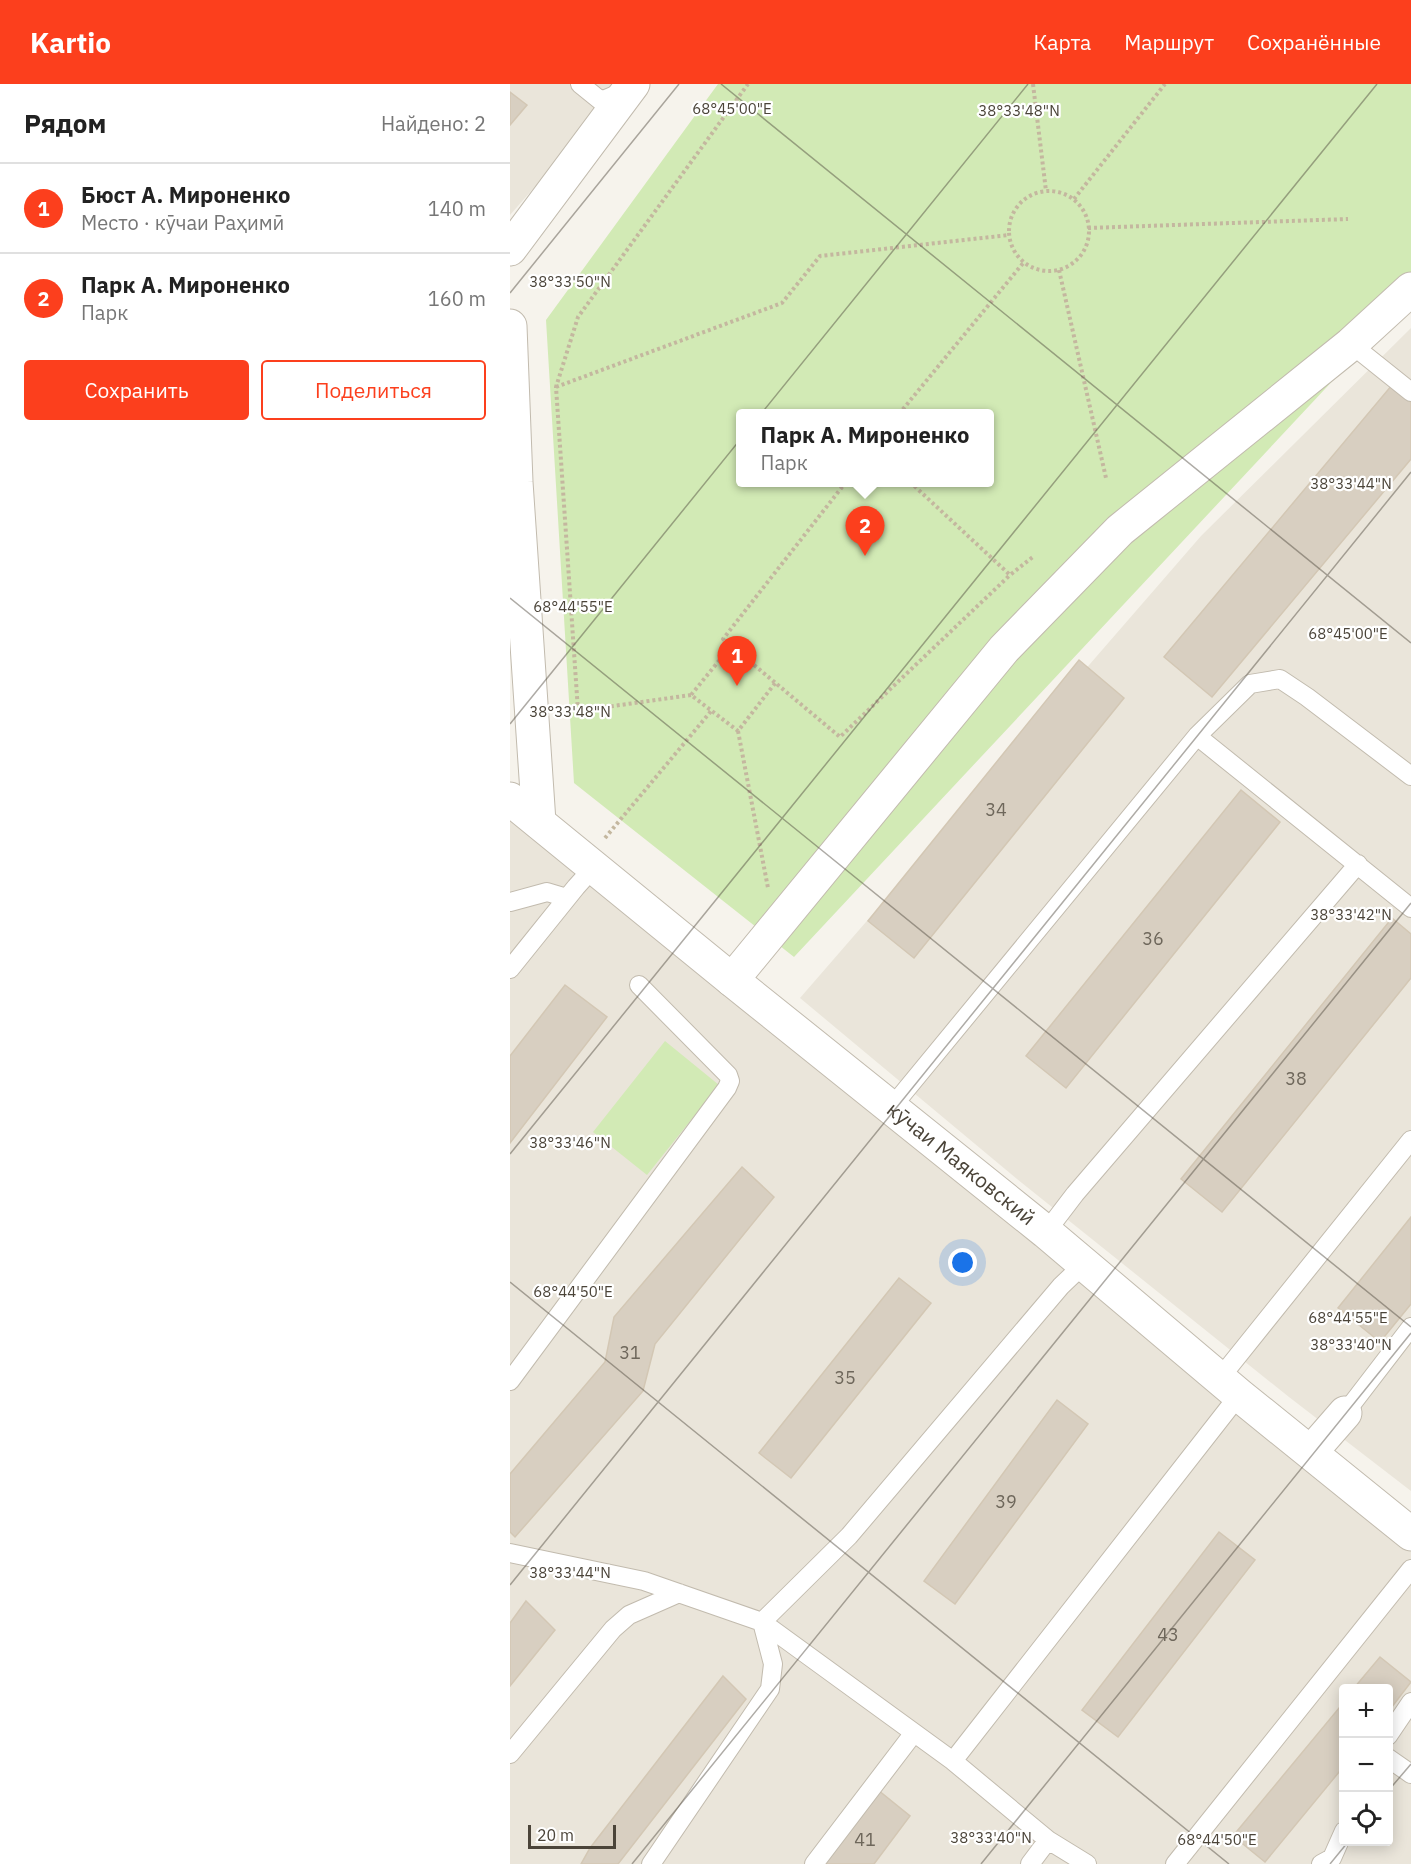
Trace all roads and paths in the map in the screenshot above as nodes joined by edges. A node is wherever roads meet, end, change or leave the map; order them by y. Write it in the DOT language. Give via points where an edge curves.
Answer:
graph roads {
  1 [pos="580,84"];
  2 [pos="748,84"];
  3 [pos="1033,84"];
  4 [pos="1165,84"];
  5 [pos="619,90"];
  6 [pos="1046,191"];
  7 [pos="1074,199"];
  8 [pos="1348,219"];
  9 [pos="510,226"];
  10 [pos="1088,228"];
  11 [pos="1010,235"];
  12 [pos="510,249"];
  13 [pos="1024,262"];
  14 [pos="1059,270"];
  15 [pos="1411,289"];
  16 [pos="510,326"];
  17 [pos="1352,344"];
  18 [pos="556,387"];
  19 [pos="1411,392"];
  20 [pos="903,409"];
  21 [pos="513,478"];
  22 [pos="1106,478"];
  23 [pos="843,487"];
  24 [pos="914,487"];
  25 [pos="1034,556"];
  26 [pos="1010,574"];
  27 [pos="731,646"];
  28 [pos="776,682"];
  29 [pos="691,695"];
  30 [pos="712,710"];
  31 [pos="738,731"];
  32 [pos="1197,736"];
  33 [pos="1411,776"];
  34 [pos="510,799"];
  35 [pos="539,822"];
  36 [pos="590,864"];
  37 [pos="1358,864"];
  38 [pos="769,895"];
  39 [pos="567,898"];
  40 [pos="510,902"];
  41 [pos="1411,908"];
  42 [pos="510,969"];
  43 [pos="732,980"];
  44 [pos="639,985"];
  45 [pos="891,1108"];
  46 [pos="1411,1140"];
  47 [pos="1046,1232"];
  48 [pos="1083,1264"];
  49 [pos="1411,1327"];
  50 [pos="510,1381"];
  51 [pos="1230,1386"];
  52 [pos="1345,1413"];
  53 [pos="1311,1452"];
  54 [pos="1411,1534"];
  55 [pos="510,1553"];
  56 [pos="1411,1569"];
  57 [pos="679,1593"];
  58 [pos="762,1622"];
  59 [pos="1411,1702"];
  60 [pos="1393,1731"];
  61 [pos="913,1734"];
  62 [pos="510,1754"];
  63 [pos="952,1761"];
  64 [pos="1393,1761"];
  65 [pos="1411,1774"];
  66 [pos="1048,1840"];
  67 [pos="1339,1842"];
  68 [pos="651,1864"];
  69 [pos="814,1864"];
  70 [pos="1030,1864"];
  71 [pos="1087,1864"];
  72 [pos="1175,1864"];
  73 [pos="1321,1864"];
  1 -- 5 [label="lane"];
  2 -- 18 [label="path" via="578,317"];
  3 -- 6 [label="path"];
  4 -- 7 [label="path"];
  5 -- 9 [label="lane"];
  5 -- 12 [label="street"];
  6 -- 7 [label="path"];
  6 -- 11 [label="path" via="1027,197 1018,206 1011,217"];
  7 -- 10 [label="path" via="1083,208"];
  8 -- 10 [label="path"];
  10 -- 14 [label="path" via="1087,245 1080,256"];
  11 -- 13 [label="path" via="1015,253"];
  11 -- 18 [label="path" via="820,256 782,303"];
  13 -- 14 [label="path" via="1034,269"];
  13 -- 20 [label="path"];
  14 -- 22 [label="path"];
  15 -- 17 [label="street"];
  16 -- 21 [label="street"];
  17 -- 19 [label="lane"];
  17 -- 43 [label="street" via="1120,530 1004,649"];
  18 -- 29 [label="path" via="578,711"];
  21 -- 35 [label="street"];
  23 -- 27 [label="path" via="723,639"];
  24 -- 26 [label="path"];
  25 -- 26 [label="path"];
  26 -- 28 [label="path" via="840,737"];
  27 -- 28 [label="path"];
  27 -- 29 [label="path"];
  28 -- 31 [label="path"];
  29 -- 30 [label="path"];
  30 -- 31 [label="path"];
  30 -- 36 [label="path"];
  31 -- 38 [label="path"];
  32 -- 33 [label="lane" via="1251,684 1280,679"];
  32 -- 37 [label="lane"];
  32 -- 45 [label="lane"];
  34 -- 35 [label="street, кӯчаи Маяковский"];
  35 -- 36 [label="street, кӯчаи Маяковский"];
  36 -- 39 [label="lane"];
  36 -- 43 [label="street, кӯчаи Маяковский"];
  37 -- 41 [label="lane"];
  37 -- 47 [label="lane"];
  39 -- 40 [label="lane" via="547,892"];
  39 -- 42 [label="lane"];
  43 -- 45 [label="street, кӯчаи Маяковский"];
  44 -- 50 [label="lane" via="730,1081"];
  45 -- 47 [label="street, кӯчаи Маяковский"];
  46 -- 51 [label="lane"];
  47 -- 48 [label="street, кӯчаи Маяковский"];
  48 -- 51 [label="street, кӯчаи Маяковский"];
  48 -- 58 [label="lane" via="849,1536"];
  49 -- 52 [label="lane"];
  51 -- 53 [label="street, кӯчаи Маяковский"];
  51 -- 63 [label="lane"];
  52 -- 53 [label="street"];
  53 -- 54 [label="street, кӯчаи Маяковский"];
  55 -- 57 [label="lane" via="644,1581"];
  56 -- 72 [label="lane"];
  57 -- 58 [label="lane"];
  57 -- 62 [label="lane" via="629,1615 613,1629"];
  58 -- 61 [label="lane"];
  58 -- 68 [label="lane" via="772,1664 770,1689"];
  59 -- 60 [label="lane"];
  61 -- 63 [label="lane"];
  61 -- 69 [label="lane"];
  63 -- 66 [label="lane"];
  64 -- 65 [label="lane"];
  66 -- 70 [label="lane"];
  66 -- 71 [label="lane"];
  67 -- 73 [label="lane" via="1332,1858"];
}
